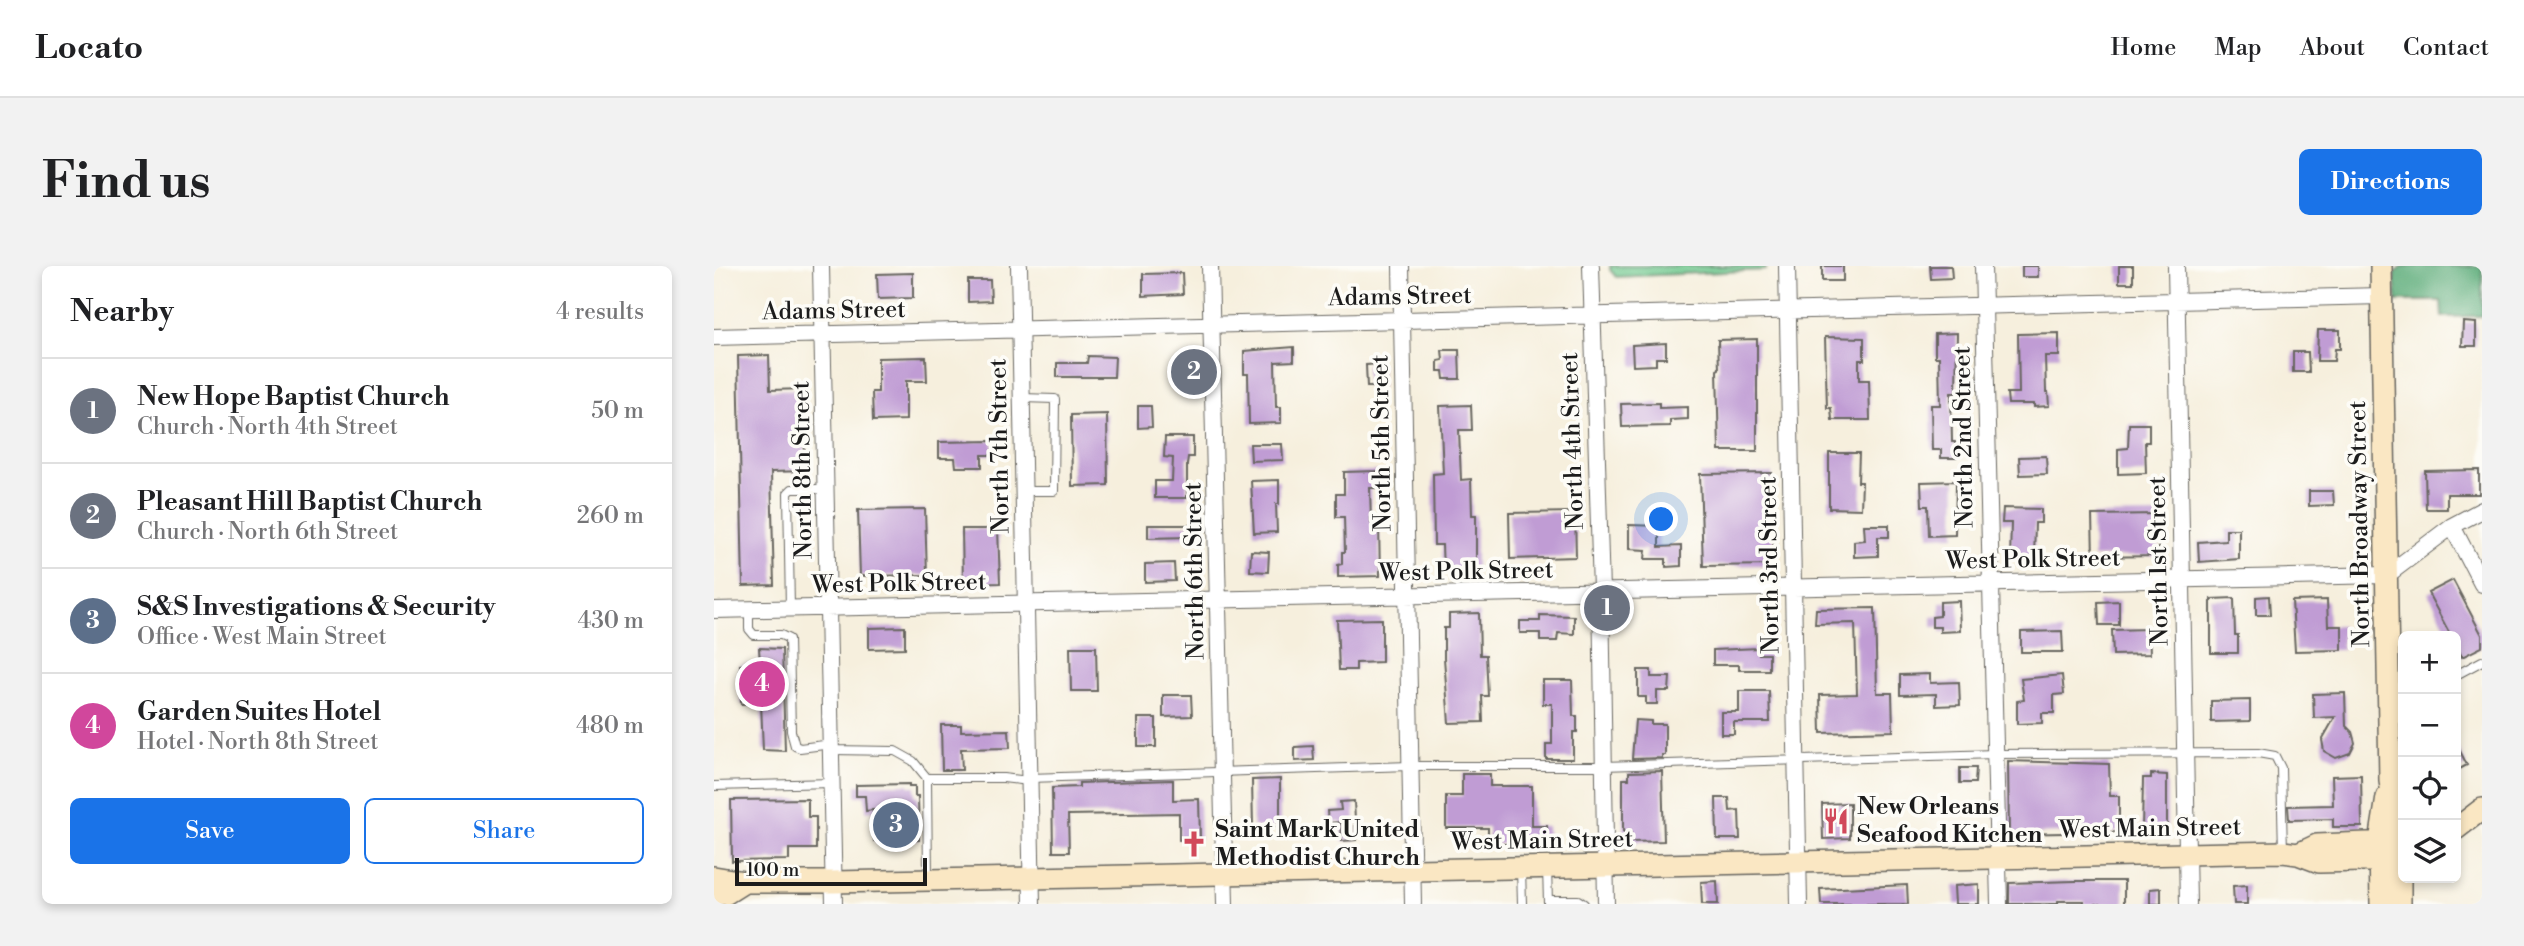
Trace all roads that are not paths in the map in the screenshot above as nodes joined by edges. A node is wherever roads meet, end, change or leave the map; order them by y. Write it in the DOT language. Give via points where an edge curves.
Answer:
graph roads {
  1 [pos="821,266"];
  2 [pos="1019,266"];
  3 [pos="1210,266"];
  4 [pos="1401,266"];
  5 [pos="1591,266"];
  6 [pos="1787,266"];
  7 [pos="1983,266"];
  8 [pos="2176,266"];
  9 [pos="2381,266"];
  10 [pos="2382,296"];
  11 [pos="2176,302"];
  12 [pos="1983,306"];
  13 [pos="1788,312"];
  14 [pos="1591,316"];
  15 [pos="1402,320"];
  16 [pos="1211,325"];
  17 [pos="1020,329"];
  18 [pos="823,334"];
  19 [pos="714,337"];
  20 [pos="1022,398"];
  21 [pos="827,489"];
  22 [pos="1023,491"];
  23 [pos="2482,510"];
  24 [pos="2452,526"];
  25 [pos="2388,575"];
  26 [pos="2181,579"];
  27 [pos="1990,583"];
  28 [pos="2482,584"];
  29 [pos="1793,587"];
  30 [pos="1601,592"];
  31 [pos="1408,596"];
  32 [pos="1219,600"];
  33 [pos="1026,604"];
  34 [pos="830,608"];
  35 [pos="790,609"];
  36 [pos="714,610"];
  37 [pos="749,610"];
  38 [pos="2482,661"];
  39 [pos="2461,672"];
  40 [pos="832,747"];
  41 [pos="1995,754"];
  42 [pos="2187,755"];
  43 [pos="1796,760"];
  44 [pos="1410,766"];
  45 [pos="1603,766"];
  46 [pos="1222,772"];
  47 [pos="927,778"];
  48 [pos="1029,779"];
  49 [pos="832,783"];
  50 [pos="714,786"];
  51 [pos="2482,800"];
  52 [pos="2482,809"];
  53 [pos="2461,810"];
  54 [pos="2461,825"];
  55 [pos="2394,851"];
  56 [pos="2291,853"];
  57 [pos="2188,855"];
  58 [pos="1998,858"];
  59 [pos="1798,862"];
  60 [pos="1605,866"];
  61 [pos="1547,867"];
  62 [pos="1521,868"];
  63 [pos="714,870"];
  64 [pos="1412,870"];
  65 [pos="1224,874"];
  66 [pos="714,877"];
  67 [pos="1031,878"];
  68 [pos="929,880"];
  69 [pos="744,882"];
  70 [pos="834,882"];
  71 [pos="714,894"];
  72 [pos="1548,902"];
  73 [pos="834,904"];
  74 [pos="1032,904"];
  75 [pos="1225,904"];
  76 [pos="1413,904"];
  77 [pos="1522,904"];
  78 [pos="1584,904"];
  79 [pos="1606,904"];
  80 [pos="1799,904"];
  81 [pos="1999,904"];
  82 [pos="2188,904"];
  83 [pos="2381,904"];
  84 [pos="2400,904"];
  1 -- 18 [label="street, North 8th Street"];
  2 -- 17 [label="street, North 7th Street"];
  3 -- 16 [label="street, North 6th Street"];
  4 -- 15 [label="street, North 5th Street"];
  5 -- 14 [label="street, North 4th Street"];
  6 -- 13 [label="street, North 3rd Street"];
  7 -- 12 [label="street, North 2nd Street"];
  8 -- 11 [label="street, North 1st Street"];
  9 -- 10 [label="main road, North Broadway Street"];
  10 -- 11 [label="street, Adams Street"];
  10 -- 25 [label="main road, North Broadway Street"];
  11 -- 12 [label="street, Adams Street"];
  11 -- 26 [label="street, North 1st Street"];
  12 -- 13 [label="street, Adams Street"];
  12 -- 27 [label="street, North 2nd Street"];
  13 -- 14 [label="street, Adams Street"];
  13 -- 29 [label="street, North 3rd Street"];
  14 -- 15 [label="street, Adams Street"];
  14 -- 30 [label="street, North 4th Street"];
  15 -- 16 [label="street, Adams Street"];
  15 -- 31 [label="street, North 5th Street"];
  16 -- 17 [label="street, Adams Street"];
  16 -- 32 [label="street, North 6th Street"];
  17 -- 18 [label="street, Adams Street"];
  17 -- 20 [label="street, North 7th Street"];
  18 -- 19 [label="street, Adams Street"];
  18 -- 21 [label="street, North 8th Street"];
  20 -- 22 [label="street, North 7th Street"];
  20 -- 22 [label="lane" via="1055,399 1054,491"];
  21 -- 34 [label="street, North 8th Street"];
  21 -- 35 [label="lane" via="792,489 788,493"];
  22 -- 33 [label="street, North 7th Street"];
  23 -- 24 [label="street"];
  24 -- 25 [label="street"];
  24 -- 28 [label="street"];
  25 -- 26 [label="street, West Polk Street"];
  25 -- 55 [label="main road, North Broadway Street"];
  26 -- 27 [label="street, West Polk Street"];
  26 -- 42 [label="street, North 1st Street"];
  27 -- 29 [label="street, West Polk Street"];
  27 -- 41 [label="street, North 2nd Street"];
  29 -- 30 [label="street, West Polk Street"];
  29 -- 43 [label="street, North 3rd Street"];
  30 -- 31 [label="street, West Polk Street"];
  30 -- 45 [label="street, North 4th Street"];
  31 -- 32 [label="street, West Polk Street"];
  31 -- 44 [label="street, North 5th Street"];
  32 -- 33 [label="street, West Polk Street"];
  32 -- 46 [label="street, North 6th Street"];
  33 -- 34 [label="street, West Polk Street"];
  33 -- 48 [label="street, North 7th Street"];
  34 -- 35 [label="street, West Polk Street"];
  34 -- 40 [label="street, North 8th Street"];
  35 -- 37 [label="street, West Polk Street"];
  36 -- 37 [label="street, West Polk Street"];
  37 -- 40 [label="lane" via="749,629 754,635 789,639 790,731 795,746"];
  38 -- 39 [label="lane"];
  40 -- 47 [label="lane" via="895,751 913,761"];
  40 -- 49 [label="street, North 8th Street"];
  41 -- 42 [label="lane"];
  41 -- 43 [label="lane"];
  41 -- 58 [label="street, North 2nd Street"];
  42 -- 56 [label="lane" via="2275,756 2281,768"];
  42 -- 57 [label="street, North 1st Street"];
  43 -- 45 [label="lane"];
  43 -- 59 [label="street, North 3rd Street"];
  44 -- 45 [label="lane"];
  44 -- 46 [label="lane"];
  44 -- 64 [label="street, North 5th Street"];
  45 -- 60 [label="street, North 4th Street"];
  46 -- 48 [label="lane"];
  46 -- 65 [label="street, North 6th Street"];
  47 -- 48 [label="lane"];
  47 -- 68 [label="lane"];
  48 -- 67 [label="street, North 7th Street"];
  49 -- 50 [label="lane"];
  49 -- 70 [label="street, North 8th Street"];
  51 -- 53 [label="main road"];
  52 -- 54 [label="main road"];
  55 -- 56 [label="main road, West Main Street" via="2318,845"];
  55 -- 83 [label="main road"];
  55 -- 84 [label="main road"];
  56 -- 57 [label="main road, West Main Street"];
  57 -- 58 [label="main road, West Main Street"];
  57 -- 82 [label="street, North 1st Street"];
  58 -- 59 [label="main road, West Main Street"];
  58 -- 81 [label="street, North 2nd Street"];
  59 -- 60 [label="main road, West Main Street"];
  59 -- 80 [label="street, North 3rd Street"];
  60 -- 61 [label="main road, West Main Street"];
  60 -- 79 [label="street, North 4th Street"];
  61 -- 62 [label="main road, West Main Street"];
  61 -- 72 [label="lane"];
  62 -- 64 [label="main road, West Main Street"];
  62 -- 77 [label="lane"];
  63 -- 69 [label="main road" via="733,873"];
  64 -- 65 [label="main road, West Main Street"];
  64 -- 76 [label="street, North 5th Street"];
  65 -- 67 [label="main road, West Main Street"];
  65 -- 75 [label="street, North 6th Street"];
  66 -- 69 [label="main road, West Main Street"];
  67 -- 68 [label="main road, West Main Street"];
  67 -- 74 [label="street, North 7th Street"];
  68 -- 70 [label="main road, West Main Street"];
  69 -- 70 [label="main road, West Main Street"];
  69 -- 71 [label="main road, West Main Street" via="725,894"];
  70 -- 73 [label="street, North 8th Street"];
  72 -- 78 [label="lane" via="1578,900"];
}
